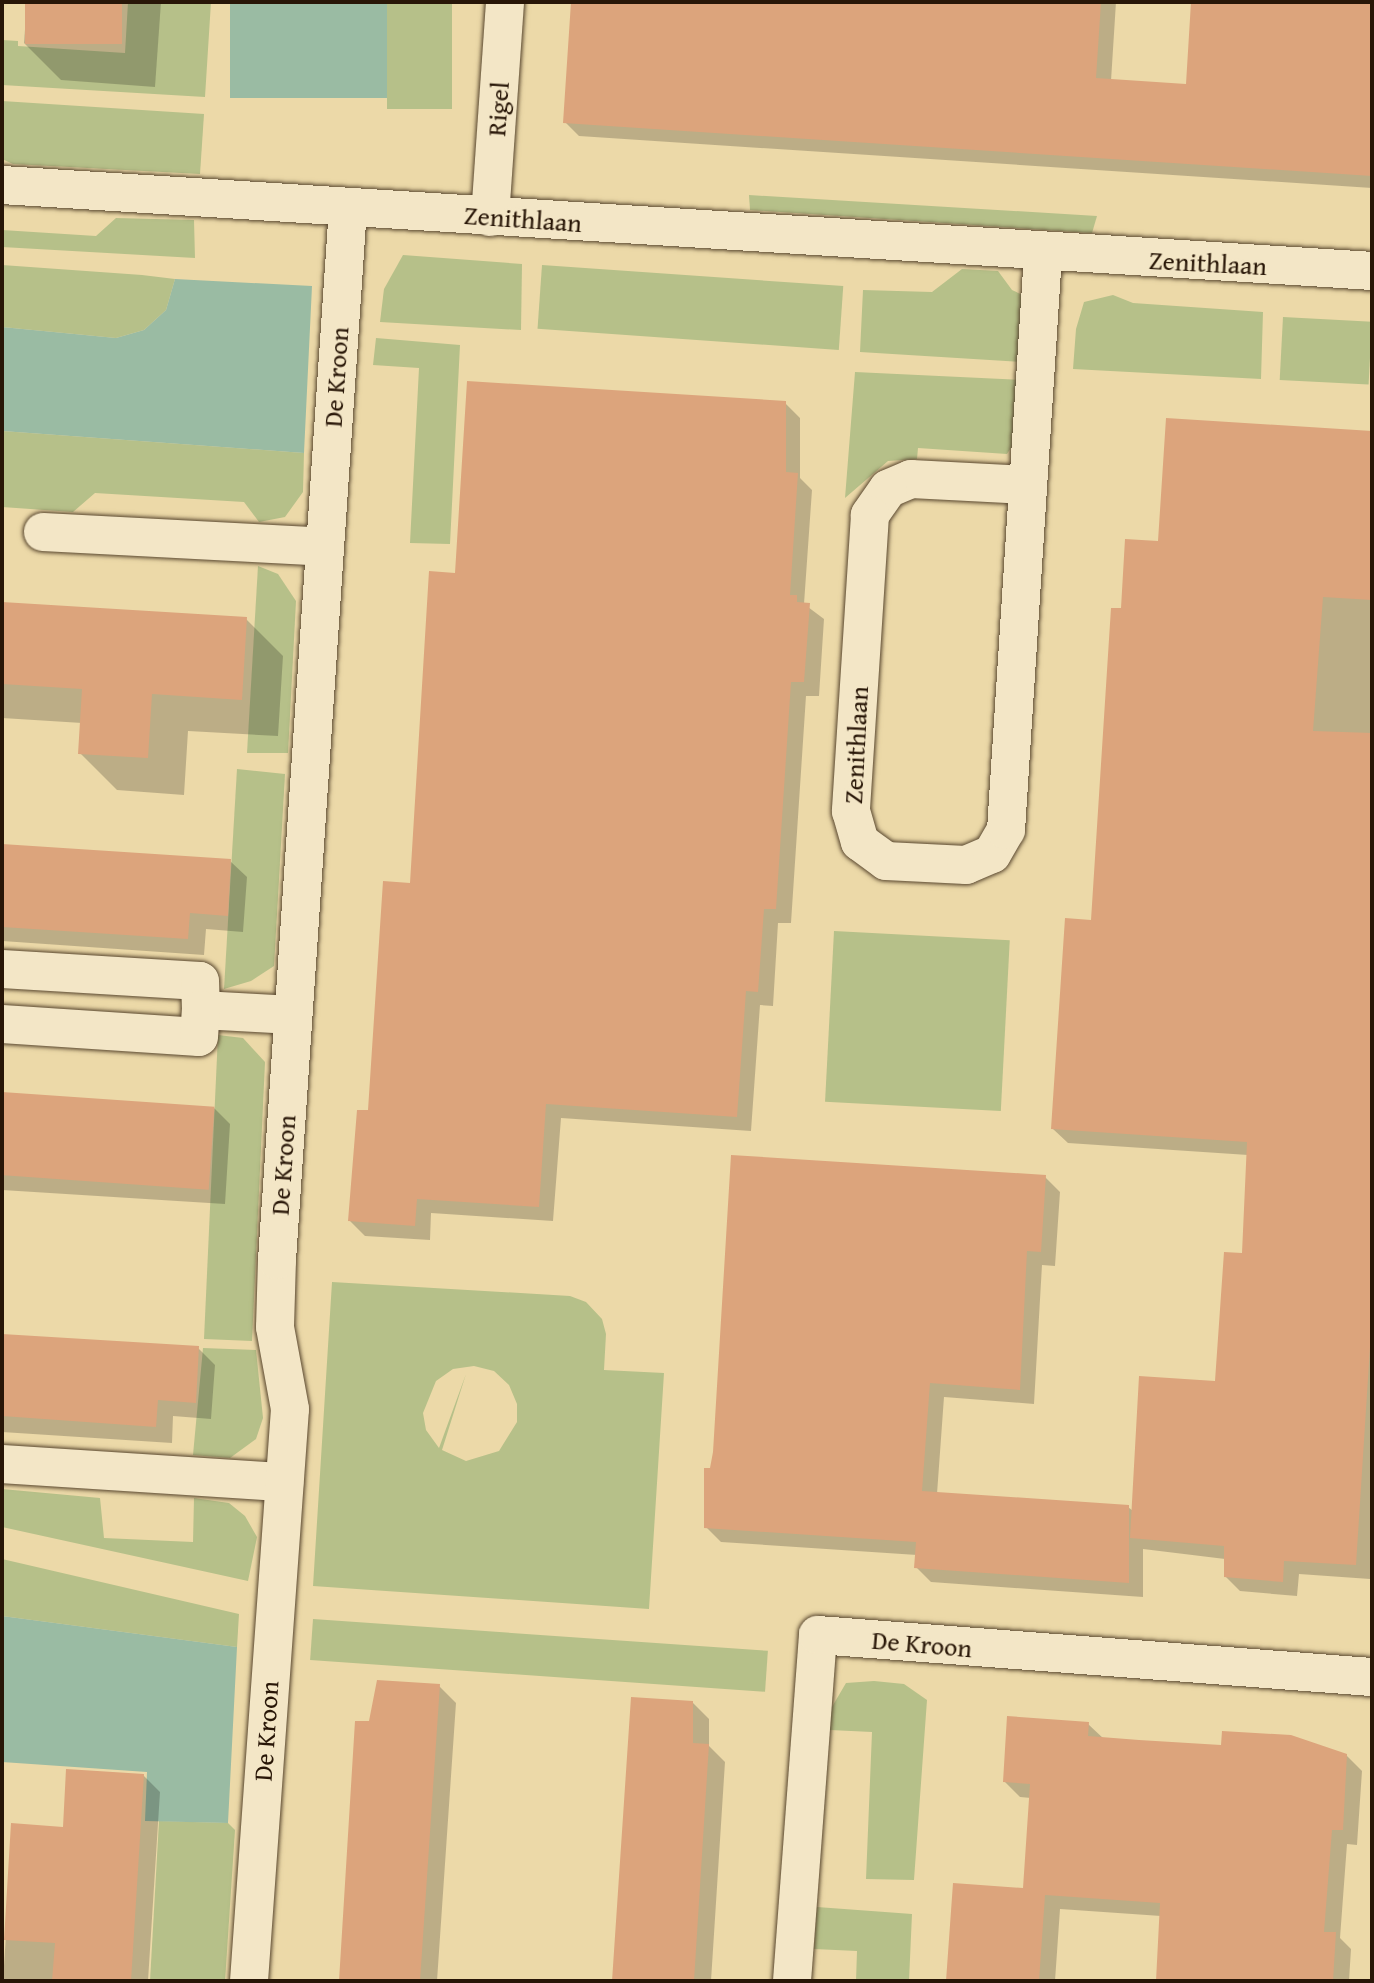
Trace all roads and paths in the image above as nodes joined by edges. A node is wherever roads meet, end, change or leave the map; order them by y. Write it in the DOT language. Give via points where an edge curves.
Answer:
graph roads {
  1 [pos="505,2"];
  2 [pos="2,185"];
  3 [pos="348,207"];
  4 [pos="490,217"];
  5 [pos="1044,254"];
  6 [pos="1372,271"];
  7 [pos="1027,485"];
  8 [pos="43,532"];
  9 [pos="325,547"];
  10 [pos="2,969"];
  11 [pos="201,1010"];
  12 [pos="293,1015"];
  13 [pos="2,1024"];
  14 [pos="2,1464"];
  15 [pos="284,1482"];
  16 [pos="1372,1677"];
  17 [pos="249,1981"];
  18 [pos="792,1981"];
  1 -- 4 [label="street, Rigel"];
  2 -- 3 [label="street, Zenithlaan"];
  3 -- 4 [label="street, Zenithlaan"];
  3 -- 9 [label="street, De Kroon"];
  4 -- 5 [label="street, Zenithlaan"];
  5 -- 6 [label="street, Zenithlaan"];
  5 -- 7 [label="street, Zenithlaan"];
  7 -- 7 [label="street, Zenithlaan" via="911,479 888,489 870,515 851,811 860,842 886,861 966,865 992,855 1006,830"];
  8 -- 9 [label="street"];
  9 -- 12 [label="street, De Kroon"];
  10 -- 11 [label="street" via="200,981"];
  11 -- 12 [label="street"];
  11 -- 13 [label="street" via="199,1037"];
  12 -- 15 [label="street, De Kroon" via="275,1327 290,1409"];
  14 -- 15 [label="street"];
  15 -- 17 [label="street, De Kroon"];
  16 -- 18 [label="street, De Kroon" via="818,1636"];
}
